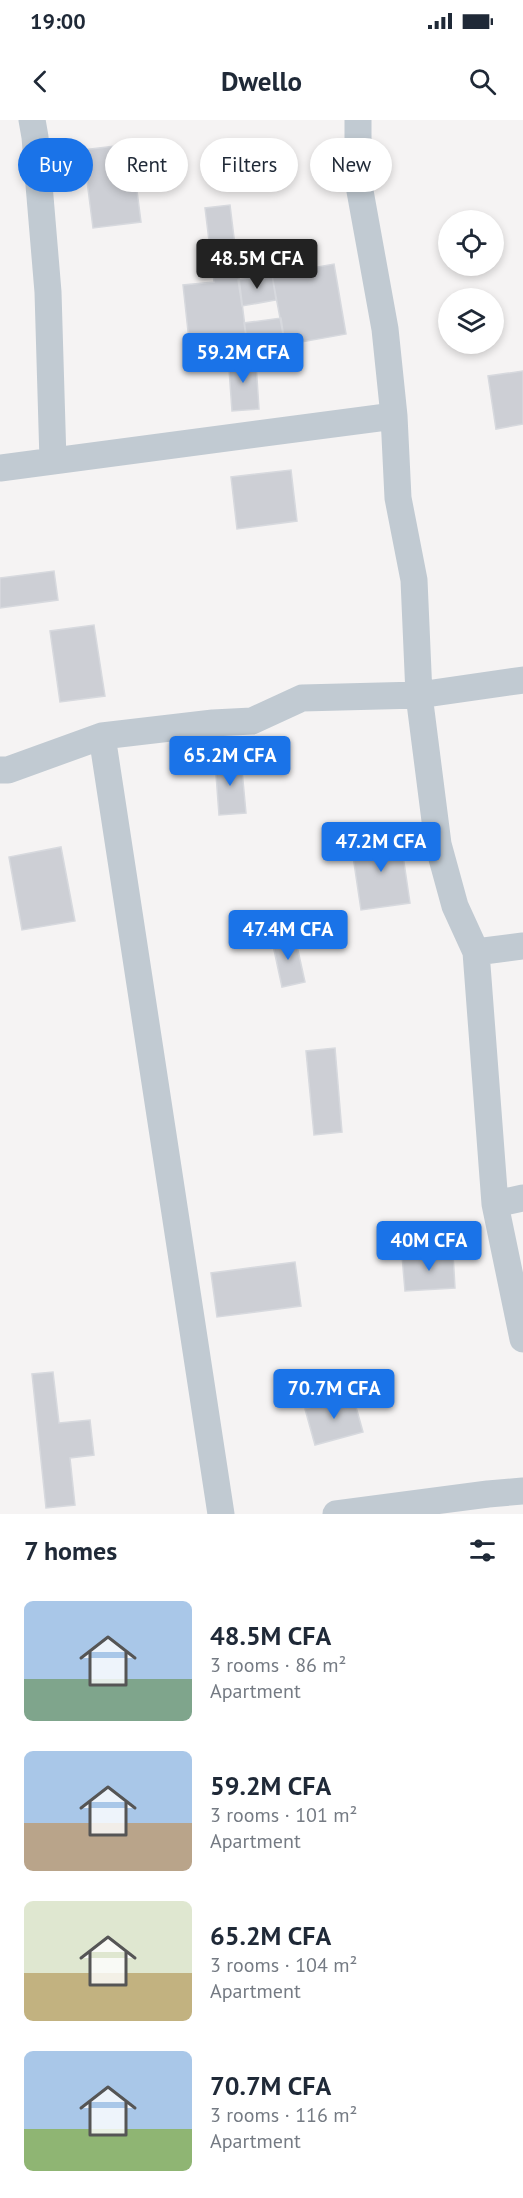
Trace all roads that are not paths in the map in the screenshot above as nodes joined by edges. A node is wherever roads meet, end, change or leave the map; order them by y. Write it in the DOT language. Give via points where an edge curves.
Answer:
graph roads {
  1 [pos="32,120"];
  2 [pos="358,120"];
  3 [pos="394,416"];
  4 [pos="53,461"];
  5 [pos="0,468"];
  6 [pos="523,680"];
  7 [pos="418,695"];
  8 [pos="102,736"];
  9 [pos="0,770"];
  10 [pos="523,946"];
  11 [pos="476,952"];
  12 [pos="523,1198"];
  13 [pos="495,1204"];
  14 [pos="523,1339"];
  15 [pos="523,1491"];
  16 [pos="221,1514"];
  17 [pos="336,1514"];
  1 -- 4 [label="street" via="48,292"];
  2 -- 3 [label="street" via="358,180 385,329"];
  3 -- 4 [label="street"];
  3 -- 7 [label="street" via="398,498 414,580"];
  4 -- 5 [label="street"];
  6 -- 7 [label="street"];
  7 -- 8 [label="street" via="302,698 252,721"];
  7 -- 11 [label="street" via="438,844 455,906"];
  8 -- 9 [label="street"];
  8 -- 16 [label="street"];
  10 -- 11 [label="street"];
  11 -- 13 [label="street"];
  12 -- 13 [label="street"];
  13 -- 14 [label="street"];
  15 -- 17 [label="street"];
}
